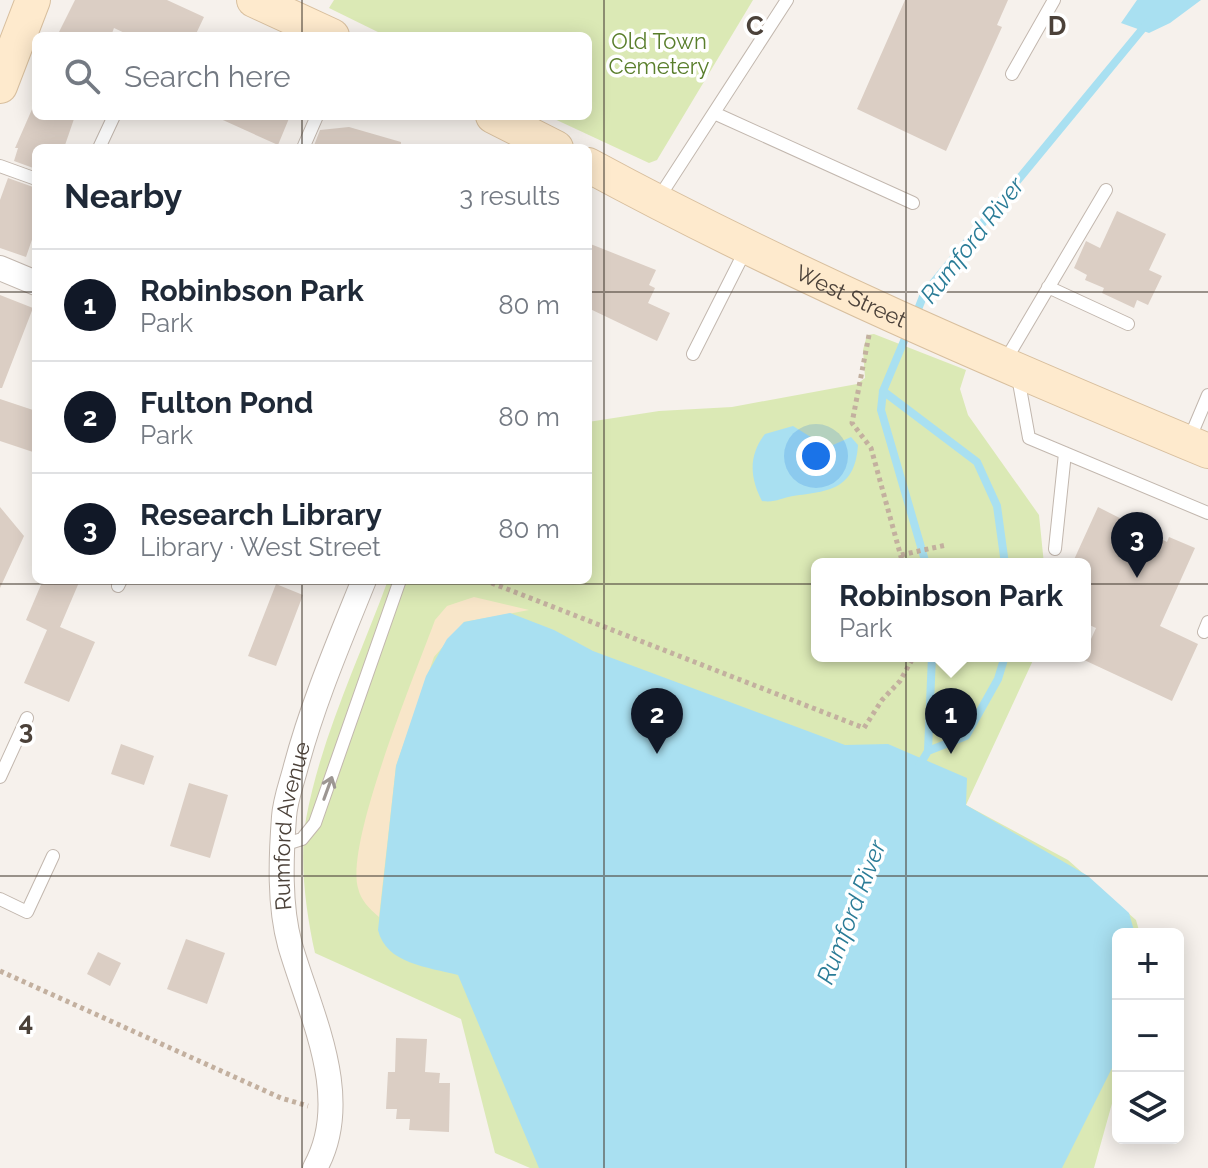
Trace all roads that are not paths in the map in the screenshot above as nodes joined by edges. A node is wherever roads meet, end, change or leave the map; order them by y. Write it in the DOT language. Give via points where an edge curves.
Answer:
graph roads {
  1 [pos="33,0"];
  2 [pos="254,0"];
  3 [pos="787,0"];
  4 [pos="1054,0"];
  5 [pos="294,8"];
  6 [pos="327,32"];
  7 [pos="1012,74"];
  8 [pos="0,86"];
  9 [pos="714,113"];
  10 [pos="112,120"];
  11 [pos="315,120"];
  12 [pos="501,120"];
  13 [pos="101,144"];
  14 [pos="305,144"];
  15 [pos="546,144"];
  16 [pos="0,166"];
  17 [pos="592,167"];
  18 [pos="32,178"];
  19 [pos="1106,190"];
  20 [pos="656,202"];
  21 [pos="913,203"];
  22 [pos="746,249"];
  23 [pos="0,268"];
  24 [pos="32,281"];
  25 [pos="1048,287"];
  26 [pos="1128,324"];
  27 [pos="693,354"];
  28 [pos="1010,367"];
  29 [pos="1208,395"];
  30 [pos="1198,447"];
  31 [pos="1065,453"];
  32 [pos="1208,513"];
  33 [pos="1055,549"];
  34 [pos="362,584"];
  35 [pos="399,584"];
  36 [pos="27,718"];
  37 [pos="0,777"];
  38 [pos="283,845"];
  39 [pos="53,856"];
  40 [pos="0,899"];
  41 [pos="315,1168"];
  1 -- 8 [label="main road"];
  2 -- 5 [label="main road"];
  3 -- 9 [label="lane"];
  4 -- 7 [label="lane"];
  5 -- 6 [label="main road"];
  9 -- 20 [label="lane"];
  9 -- 21 [label="lane"];
  10 -- 13 [label="lane"];
  11 -- 14 [label="lane"];
  12 -- 15 [label="main road"];
  16 -- 18 [label="lane"];
  17 -- 20 [label="main road, West Street"];
  19 -- 25 [label="lane"];
  20 -- 22 [label="main road, West Street"];
  22 -- 27 [label="lane"];
  22 -- 28 [label="main road, West Street"];
  23 -- 24 [label="street"];
  25 -- 26 [label="lane"];
  25 -- 28 [label="lane"];
  28 -- 30 [label="main road, West Street"];
  28 -- 31 [label="lane" via="1029,438"];
  29 -- 30 [label="lane"];
  31 -- 32 [label="lane"];
  31 -- 33 [label="lane"];
  34 -- 38 [label="street, Rumford Avenue" via="302,744 284,814"];
  38 -- 35 [label="lane, one-way" via="302,839 315,823"];
  36 -- 37 [label="lane"];
  38 -- 41 [label="street, Rumford Avenue" via="290,942 333,1102 329,1133"];
  39 -- 40 [label="lane" via="27,912"];
}
